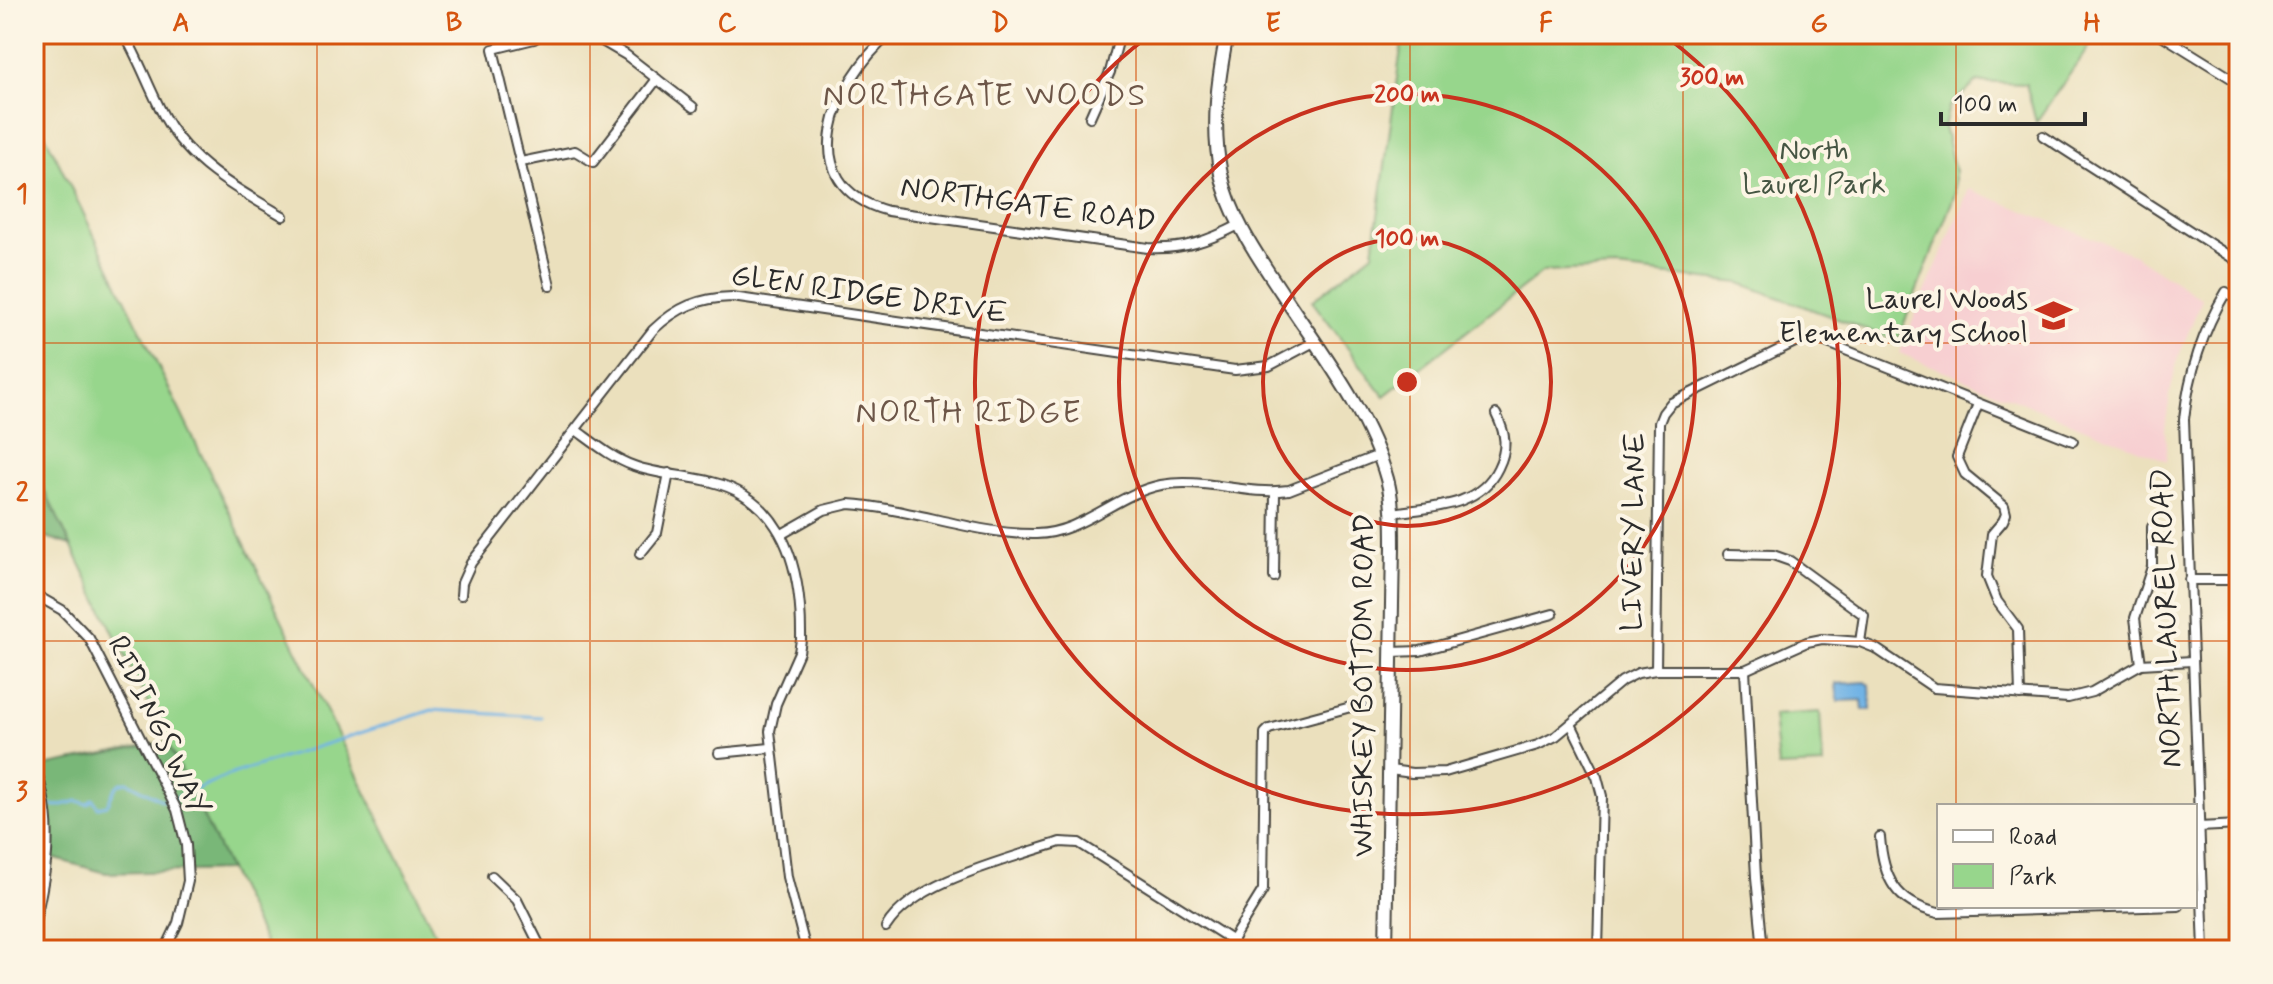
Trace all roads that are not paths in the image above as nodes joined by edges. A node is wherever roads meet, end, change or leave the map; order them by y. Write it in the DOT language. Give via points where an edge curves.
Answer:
graph roads {
  1 [pos="124,34"];
  2 [pos="542,34"];
  3 [pos="590,34"];
  4 [pos="890,34"];
  5 [pos="1120,34"];
  6 [pos="1227,34"];
  7 [pos="2160,34"];
  8 [pos="657,79"];
  9 [pos="2239,83"];
  10 [pos="693,107"];
  11 [pos="1090,117"];
  12 [pos="2043,136"];
  13 [pos="521,162"];
  14 [pos="283,216"];
  15 [pos="1239,225"];
  16 [pos="2238,260"];
  17 [pos="550,286"];
  18 [pos="2239,300"];
  19 [pos="1314,342"];
  20 [pos="1978,404"];
  21 [pos="1496,414"];
  22 [pos="576,430"];
  23 [pos="2073,441"];
  24 [pos="1379,455"];
  25 [pos="669,473"];
  26 [pos="1275,492"];
  27 [pos="1392,513"];
  28 [pos="2152,527"];
  29 [pos="782,534"];
  30 [pos="640,554"];
  31 [pos="1728,554"];
  32 [pos="1274,577"];
  33 [pos="2189,580"];
  34 [pos="2236,580"];
  35 [pos="34,594"];
  36 [pos="461,595"];
  37 [pos="1553,614"];
  38 [pos="1860,642"];
  39 [pos="2239,644"];
  40 [pos="1391,652"];
  41 [pos="2192,661"];
  42 [pos="2141,664"];
  43 [pos="1656,670"];
  44 [pos="1745,670"];
  45 [pos="2020,695"];
  46 [pos="1362,704"];
  47 [pos="1571,724"];
  48 [pos="770,748"];
  49 [pos="719,753"];
  50 [pos="34,764"];
  51 [pos="1390,770"];
  52 [pos="2239,825"];
  53 [pos="2199,827"];
  54 [pos="1880,837"];
  55 [pos="492,876"];
  56 [pos="2198,906"];
  57 [pos="2110,908"];
  58 [pos="35,914"];
  59 [pos="34,926"];
  60 [pos="886,927"];
  61 [pos="1233,941"];
  62 [pos="805,948"];
  63 [pos="165,950"];
  64 [pos="542,950"];
  65 [pos="791,950"];
  66 [pos="1226,950"];
  67 [pos="1386,950"];
  68 [pos="1598,950"];
  69 [pos="1763,950"];
  70 [pos="2204,950"];
  1 -- 14 [label="street" via="183,145 211,172"];
  2 -- 13 [label="street" via="493,49"];
  3 -- 8 [label="street"];
  4 -- 15 [label="street, NORTHGATE ROAD" via="851,82 829,136 833,168 859,199 888,211 1148,248 1196,245"];
  5 -- 11 [label="street"];
  6 -- 15 [label="street, WHISKEY BOTTOM ROAD" via="1217,95 1217,142"];
  7 -- 9 [label="street"];
  8 -- 10 [label="street"];
  8 -- 13 [label="street" via="593,162 575,151"];
  12 -- 16 [label="street"];
  13 -- 17 [label="street"];
  15 -- 19 [label="street, WHISKEY BOTTOM ROAD"];
  18 -- 33 [label="street, NORTH LAUREL ROAD" via="2226,292 2201,338 2187,392"];
  19 -- 22 [label="street, GLEN RIDGE DRIVE" via="1269,366 1235,370 714,298 696,301 653,330"];
  19 -- 24 [label="street, WHISKEY BOTTOM ROAD"];
  20 -- 23 [label="street, LIVERY LANE"];
  20 -- 43 [label="street, LIVERY LANE" via="1818,339 1799,340 1671,403 1659,423"];
  20 -- 45 [label="street" via="1957,457 1965,474 2004,506 2006,514 1992,534 1987,576 2018,629"];
  21 -- 27 [label="street" via="1505,450 1484,488 1456,503"];
  22 -- 25 [label="street" via="631,465"];
  22 -- 36 [label="street, GLEN RIDGE DRIVE" via="471,563"];
  24 -- 26 [label="street" via="1301,487"];
  24 -- 27 [label="street, WHISKEY BOTTOM ROAD"];
  25 -- 29 [label="street" via="730,487 758,506"];
  25 -- 30 [label="street" via="657,533"];
  26 -- 29 [label="street" via="1171,484 1124,498 1064,530 1036,534 849,504 824,510"];
  26 -- 32 [label="street"];
  27 -- 40 [label="street, WHISKEY BOTTOM ROAD"];
  28 -- 42 [label="street" via="2152,567 2135,618"];
  29 -- 48 [label="street" via="794,566 801,640 772,717"];
  31 -- 38 [label="street" via="1773,555 1790,561 1864,615"];
  33 -- 34 [label="street"];
  33 -- 41 [label="street, NORTH LAUREL ROAD"];
  34 -- 39 [label="street"];
  35 -- 63 [label="street, RIDINGS WAY" via="62,610 89,638 177,810 188,881"];
  37 -- 40 [label="street" via="1420,651"];
  38 -- 44 [label="street" via="1807,642"];
  38 -- 45 [label="street" via="1934,688"];
  40 -- 51 [label="street, WHISKEY BOTTOM ROAD"];
  41 -- 42 [label="street"];
  41 -- 53 [label="street, NORTH LAUREL ROAD"];
  42 -- 45 [label="street" via="2081,696"];
  43 -- 44 [label="street"];
  43 -- 47 [label="street" via="1622,681"];
  44 -- 69 [label="street"];
  46 -- 61 [label="street" via="1269,729 1263,738 1263,890"];
  47 -- 51 [label="street" via="1538,745 1445,772"];
  47 -- 68 [label="street" via="1602,796"];
  48 -- 49 [label="street"];
  48 -- 62 [label="street" via="787,877"];
  50 -- 58 [label="street" via="49,845"];
  51 -- 67 [label="street, WHISKEY BOTTOM ROAD"];
  52 -- 53 [label="street"];
  53 -- 56 [label="street, NORTH LAUREL ROAD"];
  54 -- 57 [label="street" via="1882,862 1893,885 1915,905 1938,913"];
  55 -- 64 [label="street" via="517,900"];
  56 -- 70 [label="street, NORTH LAUREL ROAD"];
  58 -- 59 [label="street"];
  60 -- 61 [label="street" via="905,904 936,887 1070,841"];
  61 -- 66 [label="street"];
  62 -- 65 [label="street"];
}
